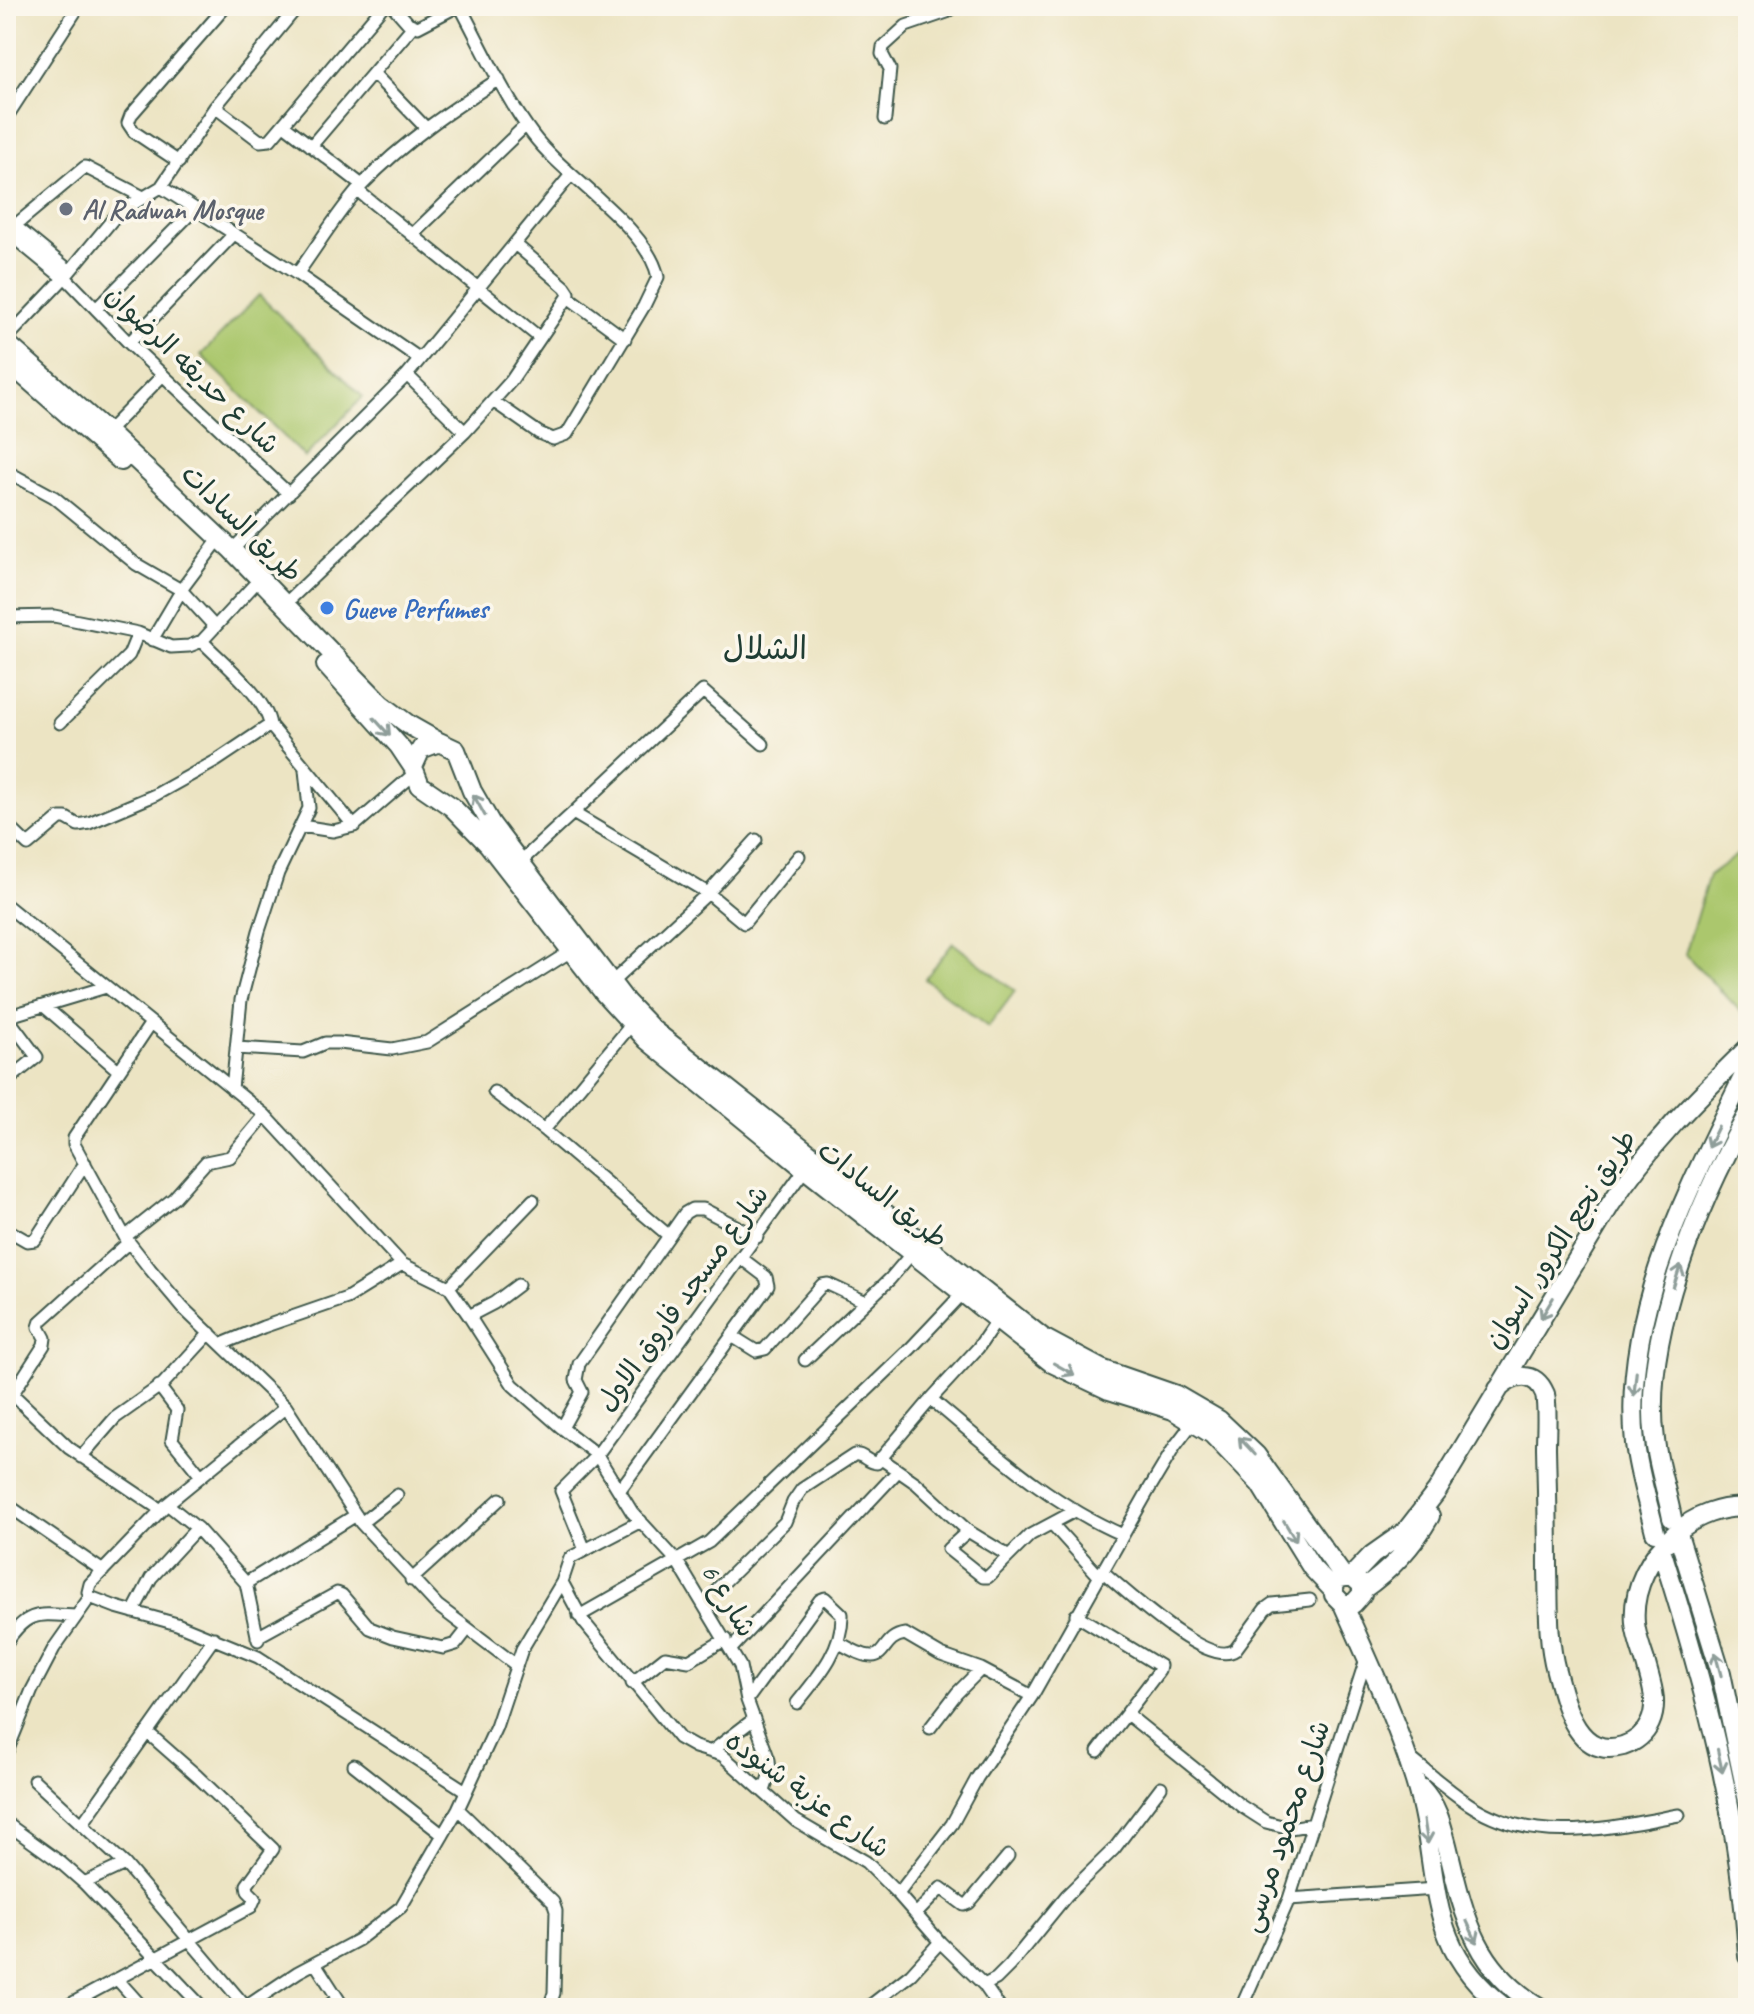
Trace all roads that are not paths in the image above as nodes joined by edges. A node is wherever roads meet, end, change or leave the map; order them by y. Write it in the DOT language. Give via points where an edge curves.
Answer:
graph roads {
  1 [pos="79,6"];
  2 [pos="226,6"];
  3 [pos="298,6"];
  4 [pos="383,6"];
  5 [pos="459,6"];
  6 [pos="956,6"];
  7 [pos="398,8"];
  8 [pos="413,26"];
  9 [pos="373,73"];
  10 [pos="499,79"];
  11 [pos="215,107"];
  12 [pos="6,118"];
  13 [pos="885,119"];
  14 [pos="284,125"];
  15 [pos="526,125"];
  16 [pos="426,128"];
  17 [pos="311,146"];
  18 [pos="179,162"];
  19 [pos="570,176"];
  20 [pos="161,187"];
  21 [pos="360,188"];
  22 [pos="145,198"];
  23 [pos="195,209"];
  24 [pos="9,230"];
  25 [pos="234,234"];
  26 [pos="412,235"];
  27 [pos="515,244"];
  28 [pos="297,274"];
  29 [pos="66,275"];
  30 [pos="477,287"];
  31 [pos="568,297"];
  32 [pos="96,309"];
  33 [pos="540,338"];
  34 [pos="625,339"];
  35 [pos="6,341"];
  36 [pos="129,343"];
  37 [pos="420,359"];
  38 [pos="6,360"];
  39 [pos="163,375"];
  40 [pos="407,375"];
  41 [pos="493,401"];
  42 [pos="107,432"];
  43 [pos="465,432"];
  44 [pos="6,471"];
  45 [pos="289,494"];
  46 [pos="223,548"];
  47 [pos="253,586"];
  48 [pos="181,590"];
  49 [pos="285,604"];
  50 [pos="6,617"];
  51 [pos="215,627"];
  52 [pos="138,633"];
  53 [pos="152,640"];
  54 [pos="202,641"];
  55 [pos="60,723"];
  56 [pos="270,725"];
  57 [pos="439,742"];
  58 [pos="763,744"];
  59 [pos="463,767"];
  60 [pos="305,770"];
  61 [pos="413,770"];
  62 [pos="431,791"];
  63 [pos="573,813"];
  64 [pos="6,824"];
  65 [pos="301,826"];
  66 [pos="354,826"];
  67 [pos="756,840"];
  68 [pos="799,856"];
  69 [pos="520,862"];
  70 [pos="708,893"];
  71 [pos="6,905"];
  72 [pos="571,951"];
  73 [pos="611,983"];
  74 [pos="106,987"];
  75 [pos="44,1006"];
  76 [pos="6,1017"];
  77 [pos="151,1023"];
  78 [pos="631,1025"];
  79 [pos="236,1048"];
  80 [pos="1748,1048"];
  81 [pos="1748,1067"];
  82 [pos="118,1070"];
  83 [pos="6,1082"];
  84 [pos="232,1089"];
  85 [pos="494,1092"];
  86 [pos="1748,1114"];
  87 [pos="265,1115"];
  88 [pos="544,1130"];
  89 [pos="85,1163"];
  90 [pos="805,1169"];
  91 [pos="533,1200"];
  92 [pos="6,1229"];
  93 [pos="668,1235"];
  94 [pos="757,1237"];
  95 [pos="127,1240"];
  96 [pos="912,1253"];
  97 [pos="741,1258"];
  98 [pos="402,1264"];
  99 [pos="518,1285"];
  100 [pos="449,1287"];
  101 [pos="964,1292"];
  102 [pos="866,1302"];
  103 [pos="469,1316"];
  104 [pos="997,1320"];
  105 [pos="210,1333"];
  106 [pos="732,1336"];
  107 [pos="222,1344"];
  108 [pos="805,1360"];
  109 [pos="159,1386"];
  110 [pos="1498,1389"];
  111 [pos="9,1390"];
  112 [pos="931,1399"];
  113 [pos="6,1404"];
  114 [pos="286,1407"];
  115 [pos="1194,1421"];
  116 [pos="562,1428"];
  117 [pos="597,1455"];
  118 [pos="81,1457"];
  119 [pos="880,1458"];
  120 [pos="898,1471"];
  121 [pos="201,1476"];
  122 [pos="1444,1480"];
  123 [pos="619,1491"];
  124 [pos="397,1495"];
  125 [pos="500,1499"];
  126 [pos="6,1504"];
  127 [pos="164,1507"];
  128 [pos="1748,1508"];
  129 [pos="1075,1511"];
  130 [pos="1672,1518"];
  131 [pos="359,1519"];
  132 [pos="641,1521"];
  133 [pos="1053,1525"];
  134 [pos="197,1528"];
  135 [pos="968,1531"];
  136 [pos="1655,1532"];
  137 [pos="1123,1535"];
  138 [pos="1679,1537"];
  139 [pos="1324,1547"];
  140 [pos="585,1550"];
  141 [pos="1662,1552"];
  142 [pos="1372,1555"];
  143 [pos="1009,1556"];
  144 [pos="677,1561"];
  145 [pos="103,1571"];
  146 [pos="1101,1573"];
  147 [pos="411,1580"];
  148 [pos="562,1582"];
  149 [pos="246,1583"];
  150 [pos="1347,1587"];
  151 [pos="718,1588"];
  152 [pos="90,1597"];
  153 [pos="1310,1600"];
  154 [pos="133,1612"];
  155 [pos="1076,1615"];
  156 [pos="75,1616"];
  157 [pos="579,1616"];
  158 [pos="12,1624"];
  159 [pos="467,1630"];
  160 [pos="257,1637"];
  161 [pos="214,1638"];
  162 [pos="838,1642"];
  163 [pos="6,1643"];
  164 [pos="728,1644"];
  165 [pos="258,1657"];
  166 [pos="1367,1657"];
  167 [pos="516,1665"];
  168 [pos="981,1669"];
  169 [pos="632,1683"];
  170 [pos="1032,1696"];
  171 [pos="1726,1697"];
  172 [pos="747,1700"];
  173 [pos="797,1703"];
  174 [pos="1127,1714"];
  175 [pos="754,1719"];
  176 [pos="930,1728"];
  177 [pos="147,1732"];
  178 [pos="1748,1734"];
  179 [pos="712,1751"];
  180 [pos="1098,1751"];
  181 [pos="6,1754"];
  182 [pos="1407,1756"];
  183 [pos="354,1765"];
  184 [pos="34,1780"];
  185 [pos="1416,1783"];
  186 [pos="1161,1787"];
  187 [pos="466,1791"];
  188 [pos="764,1791"];
  189 [pos="1747,1798"];
  190 [pos="458,1809"];
  191 [pos="1679,1815"];
  192 [pos="6,1823"];
  193 [pos="83,1823"];
  194 [pos="1314,1824"];
  195 [pos="443,1835"];
  196 [pos="1008,1856"];
  197 [pos="125,1864"];
  198 [pos="84,1883"];
  199 [pos="1436,1889"];
  200 [pos="898,1894"];
  201 [pos="1289,1899"];
  202 [pos="916,1914"];
  203 [pos="190,1942"];
  204 [pos="940,1942"];
  205 [pos="1748,1956"];
  206 [pos="157,1959"];
  207 [pos="315,1963"];
  208 [pos="117,1979"];
  209 [pos="984,1985"];
  210 [pos="341,2003"];
  211 [pos="65,2007"];
  212 [pos="245,2007"];
  213 [pos="143,2008"];
  214 [pos="203,2008"];
  215 [pos="325,2008"];
  216 [pos="549,2008"];
  217 [pos="867,2008"];
  218 [pos="1000,2008"];
  219 [pos="1241,2008"];
  220 [pos="1505,2008"];
  221 [pos="1541,2008"];
  1 -- 12 [label="street"];
  2 -- 18 [label="street" via="128,123"];
  3 -- 11 [label="street"];
  4 -- 14 [label="street"];
  5 -- 8 [label="street"];
  5 -- 10 [label="street"];
  6 -- 13 [label="street" via="906,26 883,47 890,69"];
  7 -- 8 [label="street"];
  8 -- 9 [label="street"];
  9 -- 16 [label="street"];
  9 -- 17 [label="street"];
  10 -- 15 [label="street"];
  10 -- 16 [label="street"];
  11 -- 14 [label="street" via="263,142"];
  11 -- 18 [label="street"];
  14 -- 17 [label="street"];
  15 -- 19 [label="street"];
  15 -- 26 [label="street"];
  16 -- 21 [label="street"];
  17 -- 21 [label="street"];
  18 -- 20 [label="street"];
  19 -- 27 [label="street"];
  19 -- 34 [label="street" via="628,227 657,269 656,285"];
  20 -- 22 [label="street"];
  20 -- 23 [label="street"];
  21 -- 26 [label="street"];
  21 -- 28 [label="street"];
  22 -- 24 [label="street" via="85,167"];
  22 -- 29 [label="street" via="118,213"];
  23 -- 25 [label="street"];
  23 -- 32 [label="street"];
  24 -- 29 [label="street, شارع حديقه الرضوان"];
  25 -- 28 [label="street"];
  25 -- 36 [label="street"];
  26 -- 30 [label="street"];
  27 -- 30 [label="street"];
  27 -- 31 [label="street" via="565,287"];
  28 -- 37 [label="street"];
  29 -- 32 [label="street, شارع حديقه الرضوان"];
  29 -- 35 [label="street"];
  30 -- 33 [label="street"];
  30 -- 37 [label="street"];
  31 -- 33 [label="street"];
  31 -- 34 [label="street"];
  32 -- 36 [label="street, شارع حديقه الرضوان"];
  33 -- 41 [label="street"];
  34 -- 41 [label="street" via="561,438 539,433"];
  35 -- 42 [label="main road, طريق السادات"];
  36 -- 39 [label="street, شارع حديقه الرضوان"];
  37 -- 40 [label="street"];
  38 -- 46 [label="main road, طريق السادات"];
  39 -- 42 [label="street"];
  39 -- 45 [label="street, شارع حديقه الرضوان"];
  40 -- 43 [label="street"];
  40 -- 45 [label="street"];
  41 -- 43 [label="street"];
  42 -- 46 [label="main road, طريق السادات"];
  43 -- 49 [label="street"];
  44 -- 48 [label="street" via="54,497 136,564"];
  45 -- 46 [label="street"];
  46 -- 47 [label="main road, طريق السادات"];
  46 -- 48 [label="street"];
  46 -- 49 [label="main road, طريق السادات"];
  47 -- 51 [label="street"];
  47 -- 61 [label="main road, طريق السادات, one-way" via="393,740"];
  48 -- 51 [label="street"];
  48 -- 53 [label="street"];
  49 -- 57 [label="main road, طريق السادات" via="381,704"];
  50 -- 52 [label="street" via="54,616"];
  51 -- 54 [label="street"];
  52 -- 53 [label="street"];
  52 -- 55 [label="street" via="129,655"];
  53 -- 54 [label="street" via="177,647"];
  54 -- 56 [label="street" via="254,695 269,714"];
  56 -- 60 [label="street"];
  56 -- 64 [label="street" via="155,795 89,823 60,818 28,845"];
  57 -- 59 [label="main road" via="456,750"];
  57 -- 61 [label="main road" via="421,749"];
  58 -- 63 [label="street" via="703,691"];
  59 -- 62 [label="main road" via="450,789"];
  69 -- 59 [label="main road, طريق السادات, one-way" via="484,814"];
  60 -- 65 [label="street" via="309,808"];
  60 -- 66 [label="street"];
  61 -- 62 [label="main road" via="420,785"];
  61 -- 66 [label="street"];
  62 -- 72 [label="main road, طريق السادات" via="488,844"];
  63 -- 69 [label="street"];
  63 -- 70 [label="street"];
  65 -- 66 [label="street" via="333,831"];
  65 -- 79 [label="street" via="268,901 241,1000"];
  67 -- 70 [label="street"];
  68 -- 70 [label="street" via="744,923"];
  69 -- 73 [label="main road, طريق السادات"];
  70 -- 73 [label="street"];
  71 -- 74 [label="street"];
  72 -- 78 [label="main road, طريق السادات"];
  72 -- 79 [label="street" via="427,1042 392,1049 325,1043 303,1052"];
  139 -- 73 [label="main road, طريق السادات, one-way" via="1256,1455 1226,1425 1191,1402 1101,1369 1043,1338 668,1043"];
  74 -- 75 [label="street"];
  74 -- 77 [label="street"];
  75 -- 76 [label="street"];
  75 -- 82 [label="street"];
  76 -- 83 [label="street" via="37,1057"];
  77 -- 82 [label="street"];
  77 -- 84 [label="street"];
  78 -- 88 [label="street"];
  78 -- 90 [label="main road, طريق السادات"];
  79 -- 84 [label="street"];
  80 -- 110 [label="main road, طريق نجع الكرور, اسوان, one-way" via="1638,1164"];
  81 -- 136 [label="main road, one-way" via="1677,1215 1639,1348 1635,1444"];
  82 -- 89 [label="street" via="74,1138"];
  84 -- 87 [label="street"];
  85 -- 88 [label="street"];
  130 -- 86 [label="main road, one-way" via="1655,1440 1659,1348 1696,1219"];
  87 -- 95 [label="street" via="230,1157 206,1162"];
  87 -- 98 [label="street"];
  88 -- 93 [label="street"];
  89 -- 92 [label="street" via="35,1240"];
  89 -- 95 [label="street"];
  90 -- 94 [label="street, شارع مسجد فاروق الاول"];
  90 -- 96 [label="main road, طريق السادات"];
  91 -- 100 [label="street"];
  93 -- 94 [label="street" via="685,1213 697,1208"];
  93 -- 116 [label="street" via="579,1364 576,1380 582,1392"];
  94 -- 97 [label="street, شارع مسجد فاروق الاول"];
  95 -- 105 [label="street"];
  95 -- 111 [label="street" via="41,1321 44,1345"];
  96 -- 101 [label="main road, طريق السادات"];
  96 -- 102 [label="street"];
  97 -- 106 [label="street" via="766,1277 768,1286"];
  97 -- 117 [label="street, شارع مسجد فاروق الاول"];
  98 -- 100 [label="street"];
  98 -- 107 [label="street" via="347,1298"];
  99 -- 103 [label="street"];
  100 -- 103 [label="street"];
  101 -- 104 [label="main road, طريق السادات"];
  101 -- 144 [label="street" via="709,1542"];
  102 -- 106 [label="street" via="822,1285 765,1349 756,1351"];
  102 -- 108 [label="street"];
  103 -- 116 [label="street" via="513,1385"];
  104 -- 112 [label="street"];
  104 -- 115 [label="main road, طريق السادات, one-way" via="1080,1378"];
  105 -- 107 [label="street"];
  105 -- 109 [label="street"];
  106 -- 123 [label="street"];
  107 -- 114 [label="street"];
  109 -- 118 [label="street" via="115,1418"];
  109 -- 121 [label="street" via="177,1410 172,1440"];
  110 -- 122 [label="main road, طريق نجع الكرور, اسوان"];
  110 -- 128 [label="main road" via="1522,1375 1537,1381 1545,1394 1549,1623 1565,1700 1587,1741 1615,1748 1630,1744 1650,1723 1654,1689 1635,1625 1641,1581 1651,1561 1672,1535 1700,1517"];
  111 -- 113 [label="street"];
  111 -- 118 [label="street"];
  112 -- 119 [label="street"];
  112 -- 129 [label="street"];
  114 -- 121 [label="street"];
  114 -- 131 [label="street"];
  115 -- 137 [label="street"];
  115 -- 150 [label="main road, طريق السادات, one-way" via="1245,1466 1312,1568"];
  116 -- 117 [label="street"];
  117 -- 123 [label="street, شارع 6"];
  117 -- 140 [label="street, شارع مسجد فاروق الاول" via="560,1493"];
  118 -- 127 [label="street"];
  119 -- 120 [label="street"];
  119 -- 151 [label="street" via="875,1463 854,1455 802,1489 785,1522"];
  120 -- 135 [label="street"];
  120 -- 164 [label="street"];
  121 -- 127 [label="street"];
  122 -- 142 [label="main road, طريق نجع الكرور, اسوان" via="1406,1531"];
  122 -- 150 [label="main road, طريق نجع الكرور, اسوان" via="1413,1543 1385,1573"];
  123 -- 132 [label="street, شارع 6"];
  124 -- 131 [label="street"];
  125 -- 147 [label="street"];
  126 -- 145 [label="street"];
  127 -- 134 [label="street"];
  127 -- 145 [label="street"];
  129 -- 133 [label="street"];
  129 -- 137 [label="street"];
  131 -- 147 [label="street"];
  131 -- 149 [label="street"];
  132 -- 140 [label="street"];
  132 -- 144 [label="street, شارع 6"];
  133 -- 143 [label="street" via="1030,1535"];
  133 -- 146 [label="street"];
  134 -- 149 [label="street"];
  134 -- 154 [label="street" via="151,1578"];
  135 -- 143 [label="street"];
  135 -- 143 [label="street" via="948,1549 983,1577 992,1575"];
  137 -- 146 [label="street"];
  171 -- 138 [label="main road, one-way"];
  139 -- 142 [label="main road" via="1347,1556"];
  139 -- 150 [label="main road, طريق السادات"];
  140 -- 148 [label="street" via="570,1558"];
  141 -- 205 [label="main road, one-way" via="1703,1686 1738,1856"];
  142 -- 150 [label="main road, طريق نجع الكرور, اسوان"];
  144 -- 157 [label="street"];
  144 -- 164 [label="street, شارع 6"];
  145 -- 152 [label="street" via="90,1584"];
  146 -- 153 [label="street" via="1178,1632 1220,1654 1235,1650 1272,1604"];
  146 -- 155 [label="street"];
  147 -- 159 [label="street"];
  148 -- 157 [label="street, شارع عزبة شنوده"];
  148 -- 167 [label="street"];
  149 -- 160 [label="street"];
  150 -- 166 [label="main road"];
  152 -- 154 [label="street"];
  152 -- 156 [label="street"];
  154 -- 161 [label="street"];
  155 -- 170 [label="street"];
  155 -- 174 [label="street" via="1160,1666"];
  156 -- 158 [label="street" via="30,1616"];
  156 -- 181 [label="street" via="32,1690"];
  157 -- 169 [label="street, شارع عزبة شنوده"];
  158 -- 163 [label="street"];
  159 -- 160 [label="street" via="456,1644 443,1648 393,1637 370,1628 337,1593"];
  159 -- 167 [label="street"];
  160 -- 165 [label="street"];
  161 -- 165 [label="street"];
  161 -- 177 [label="street"];
  162 -- 168 [label="street" via="875,1657 905,1634 941,1655"];
  162 -- 172 [label="street" via="842,1614 821,1598"];
  162 -- 173 [label="street"];
  164 -- 169 [label="street" via="689,1661 665,1657"];
  164 -- 172 [label="street, شارع 6" via="743,1674"];
  165 -- 187 [label="street"];
  166 -- 182 [label="main road"];
  166 -- 194 [label="street, شارع محمود مرسى"];
  167 -- 187 [label="street" via="496,1727"];
  168 -- 170 [label="street"];
  168 -- 176 [label="street"];
  169 -- 179 [label="street, شارع عزبة شنوده" via="679,1738"];
  170 -- 200 [label="street" via="952,1824"];
  171 -- 178 [label="main road"];
  171 -- 189 [label="main road"];
  172 -- 175 [label="street, شارع 6"];
  174 -- 180 [label="street"];
  174 -- 194 [label="street" via="1254,1815 1275,1826"];
  175 -- 179 [label="street"];
  175 -- 188 [label="street, شارع 6" via="770,1764"];
  177 -- 193 [label="street"];
  177 -- 203 [label="street" via="273,1849 247,1885 254,1904"];
  179 -- 188 [label="street, شارع عزبة شنوده"];
  182 -- 185 [label="main road"];
  182 -- 191 [label="street" via="1469,1804 1527,1827 1590,1831"];
  183 -- 195 [label="street"];
  184 -- 193 [label="street"];
  185 -- 199 [label="main road, one-way"];
  185 -- 221 [label="main road, one-way" via="1439,1814 1475,1941 1501,1976"];
  186 -- 209 [label="street" via="1114,1849 1067,1895 1010,1965"];
  187 -- 190 [label="street"];
  188 -- 200 [label="street, شارع عزبة شنوده" via="804,1826 866,1862"];
  190 -- 195 [label="street"];
  190 -- 216 [label="street" via="553,1902 554,1993"];
  192 -- 198 [label="street"];
  193 -- 197 [label="street"];
  194 -- 201 [label="street, شارع محمود مرسى"];
  195 -- 207 [label="street" via="401,1907 358,1940"];
  196 -- 202 [label="street" via="969,1903 958,1902 941,1888"];
  197 -- 198 [label="street"];
  197 -- 203 [label="street"];
  198 -- 206 [label="street"];
  199 -- 201 [label="street"];
  199 -- 220 [label="main road" via="1442,1926 1453,1950 1478,1985"];
  200 -- 202 [label="street, شارع عزبة شنوده"];
  201 -- 219 [label="street, شارع محمود مرسى"];
  202 -- 204 [label="street, شارع عزبة شنوده"];
  203 -- 206 [label="street"];
  203 -- 212 [label="street"];
  204 -- 209 [label="street, شارع عزبة شنوده"];
  204 -- 217 [label="street"];
  206 -- 208 [label="street"];
  206 -- 214 [label="street"];
  207 -- 210 [label="street"];
  207 -- 212 [label="street"];
  208 -- 211 [label="street"];
  208 -- 213 [label="street"];
  209 -- 218 [label="street, شارع عزبة شنوده"];
  210 -- 215 [label="street"];
}
